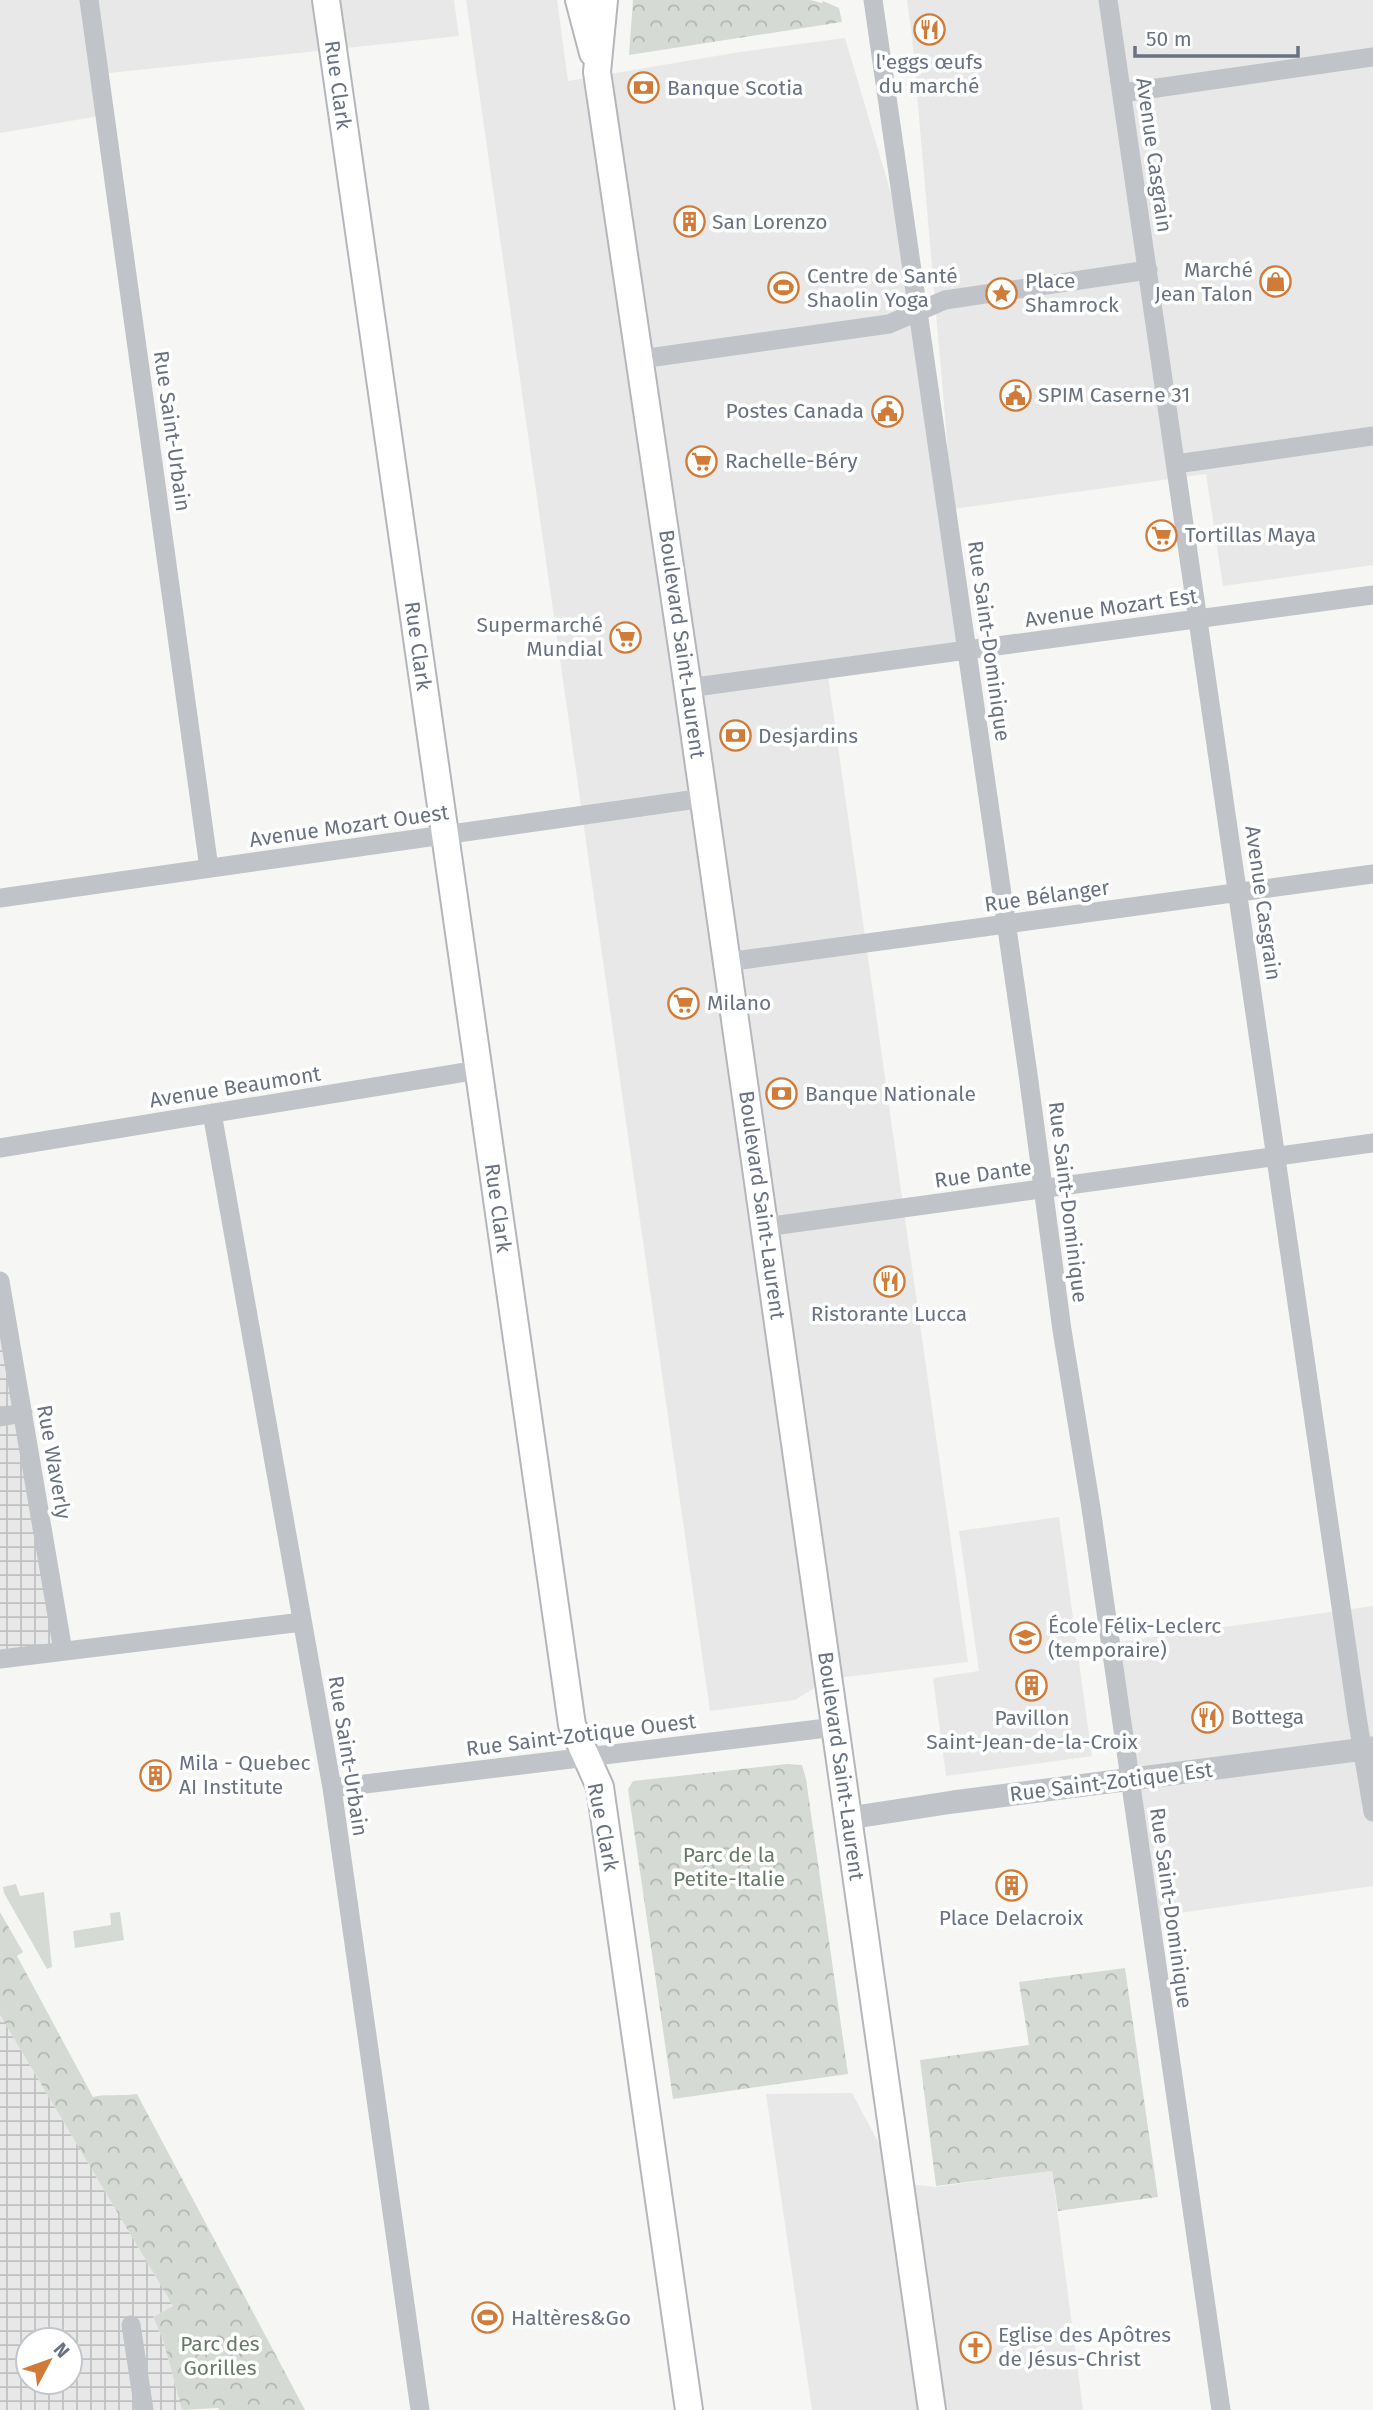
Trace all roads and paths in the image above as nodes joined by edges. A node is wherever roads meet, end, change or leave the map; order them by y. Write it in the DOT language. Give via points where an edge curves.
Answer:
graph roads {
  1 [pos="89,0"];
  2 [pos="326,0"];
  3 [pos="579,0"];
  4 [pos="604,0"];
  5 [pos="873,0"];
  6 [pos="1108,0"];
  7 [pos="1373,57"];
  8 [pos="597,72"];
  9 [pos="1122,93"];
  10 [pos="1148,270"];
  11 [pos="919,312"];
  12 [pos="641,359"];
  13 [pos="1373,436"];
  14 [pos="1176,464"];
  15 [pos="1373,595"];
  16 [pos="1199,619"];
  17 [pos="968,650"];
  18 [pos="688,688"];
  19 [pos="704,798"];
  20 [pos="445,835"];
  21 [pos="209,868"];
  22 [pos="1373,874"];
  23 [pos="1238,892"];
  24 [pos="0,898"];
  25 [pos="1007,924"];
  26 [pos="727,962"];
  27 [pos="478,1070"];
  28 [pos="212,1113"];
  29 [pos="1373,1143"];
  30 [pos="0,1148"];
  31 [pos="1276,1156"];
  32 [pos="1042,1189"];
  33 [pos="765,1227"];
  34 [pos="0,1281"];
  35 [pos="23,1413"];
  36 [pos="0,1417"];
  37 [pos="302,1622"];
  38 [pos="63,1651"];
  39 [pos="0,1659"];
  40 [pos="835,1727"];
  41 [pos="1368,1748"];
  42 [pos="586,1757"];
  43 [pos="1129,1781"];
  44 [pos="332,1788"];
  45 [pos="1373,1812"];
  46 [pos="849,1818"];
  47 [pos="131,2325"];
  48 [pos="144,2410"];
  49 [pos="420,2410"];
  50 [pos="689,2410"];
  51 [pos="932,2410"];
  52 [pos="1222,2410"];
  1 -- 21 [label="street, Rue Saint-Urbain"];
  2 -- 20 [label="main road, Rue Clark"];
  3 -- 8 [label="main road"];
  4 -- 8 [label="main road, Boulevard Saint-Laurent"];
  5 -- 11 [label="street, Rue Saint-Dominique"];
  6 -- 9 [label="street, Avenue Casgrain"];
  7 -- 9 [label="street"];
  8 -- 12 [label="main road, Boulevard Saint-Laurent"];
  9 -- 10 [label="street, Avenue Casgrain"];
  10 -- 11 [label="street" via="945,300"];
  10 -- 14 [label="street, Avenue Casgrain"];
  11 -- 12 [label="street" via="889,324"];
  11 -- 17 [label="street, Rue Saint-Dominique"];
  12 -- 18 [label="main road, Boulevard Saint-Laurent"];
  13 -- 14 [label="street"];
  14 -- 16 [label="street, Avenue Casgrain"];
  15 -- 16 [label="street, Avenue Mozart Est"];
  16 -- 17 [label="street, Avenue Mozart Est"];
  16 -- 23 [label="street, Avenue Casgrain"];
  17 -- 18 [label="street, Avenue Mozart Est"];
  17 -- 25 [label="street, Rue Saint-Dominique"];
  18 -- 19 [label="main road, Boulevard Saint-Laurent"];
  19 -- 20 [label="street, Avenue Mozart Ouest"];
  19 -- 26 [label="main road, Boulevard Saint-Laurent"];
  20 -- 21 [label="street, Avenue Mozart Ouest"];
  20 -- 27 [label="main road, Rue Clark"];
  21 -- 24 [label="street, Avenue Mozart Ouest"];
  22 -- 23 [label="street, Rue Bélanger"];
  23 -- 25 [label="street, Rue Bélanger"];
  23 -- 31 [label="street, Avenue Casgrain"];
  25 -- 26 [label="street, Rue Bélanger"];
  25 -- 32 [label="street, Rue Saint-Dominique"];
  26 -- 33 [label="main road, Boulevard Saint-Laurent"];
  27 -- 28 [label="street, Avenue Beaumont"];
  27 -- 42 [label="main road, Rue Clark" via="572,1725"];
  28 -- 30 [label="street, Avenue Beaumont"];
  28 -- 37 [label="street, Rue Saint-Urbain"];
  29 -- 31 [label="street, Rue Dante"];
  31 -- 32 [label="street, Rue Dante"];
  31 -- 41 [label="street, Avenue Casgrain"];
  32 -- 33 [label="street, Rue Dante"];
  32 -- 43 [label="street, Rue Saint-Dominique"];
  33 -- 40 [label="main road, Boulevard Saint-Laurent"];
  34 -- 35 [label="street, Rue Waverly"];
  35 -- 36 [label="street"];
  35 -- 38 [label="street, Rue Waverly"];
  37 -- 38 [label="street"];
  37 -- 44 [label="street, Rue Saint-Urbain"];
  38 -- 39 [label="street"];
  40 -- 42 [label="street, Rue Saint-Zotique Ouest"];
  40 -- 46 [label="main road, Boulevard Saint-Laurent"];
  41 -- 43 [label="street, Rue Saint-Zotique Est"];
  41 -- 45 [label="street, Avenue Casgrain"];
  42 -- 44 [label="street, Rue Saint-Zotique Ouest"];
  42 -- 50 [label="main road, Rue Clark" via="600,1787"];
  43 -- 46 [label="street, Rue Saint-Zotique Est"];
  43 -- 52 [label="street, Rue Saint-Dominique"];
  44 -- 49 [label="street, Rue Saint-Urbain"];
  46 -- 51 [label="main road, Boulevard Saint-Laurent"];
  47 -- 48 [label="street"];
}
